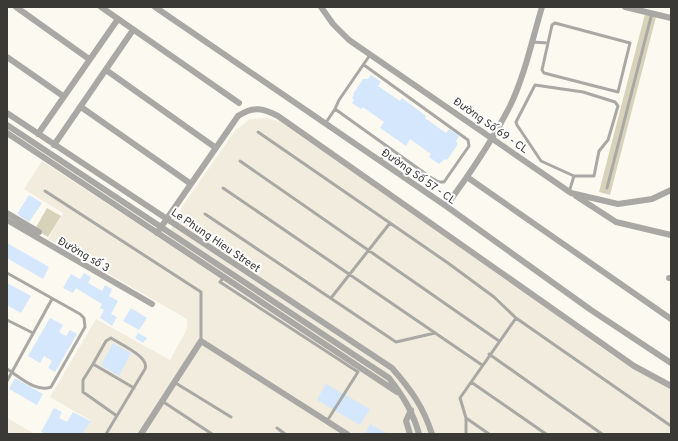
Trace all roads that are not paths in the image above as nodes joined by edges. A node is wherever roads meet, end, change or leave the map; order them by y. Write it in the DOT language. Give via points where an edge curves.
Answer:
graph roads {
  1 [pos="16,7"];
  2 [pos="101,7"];
  3 [pos="155,7"];
  4 [pos="321,7"];
  5 [pos="542,7"];
  6 [pos="625,7"];
  7 [pos="652,13"];
  8 [pos="671,18"];
  9 [pos="118,19"];
  10 [pos="133,30"];
  11 [pos="532,42"];
  12 [pos="548,43"];
  13 [pos="371,54"];
  14 [pos="7,57"];
  15 [pos="89,59"];
  16 [pos="364,65"];
  17 [pos="106,70"];
  18 [pos="63,96"];
  19 [pos="240,103"];
  20 [pos="81,107"];
  21 [pos="335,109"];
  22 [pos="7,113"];
  23 [pos="7,117"];
  24 [pos="325,124"];
  25 [pos="7,125"];
  26 [pos="258,132"];
  27 [pos="7,134"];
  28 [pos="38,134"];
  29 [pos="491,137"];
  30 [pos="54,145"];
  31 [pos="216,148"];
  32 [pos="389,148"];
  33 [pos="240,161"];
  34 [pos="380,161"];
  35 [pos="574,176"];
  36 [pos="468,177"];
  37 [pos="191,184"];
  38 [pos="223,188"];
  39 [pos="607,188"];
  40 [pos="671,190"];
  41 [pos="45,191"];
  42 [pos="570,192"];
  43 [pos="446,206"];
  44 [pos="7,213"];
  45 [pos="205,214"];
  46 [pos="7,220"];
  47 [pos="165,223"];
  48 [pos="390,223"];
  49 [pos="39,232"];
  50 [pos="158,233"];
  51 [pos="671,235"];
  52 [pos="369,251"];
  53 [pos="233,265"];
  54 [pos="7,273"];
  55 [pos="226,274"];
  56 [pos="350,275"];
  57 [pos="331,298"];
  58 [pos="52,299"];
  59 [pos="152,304"];
  60 [pos="516,318"];
  61 [pos="671,319"];
  62 [pos="7,320"];
  63 [pos="33,333"];
  64 [pos="435,333"];
  65 [pos="201,341"];
  66 [pos="499,341"];
  67 [pos="489,354"];
  68 [pos="671,363"];
  69 [pos="93,364"];
  70 [pos="482,365"];
  71 [pos="7,369"];
  72 [pos="12,372"];
  73 [pos="7,380"];
  74 [pos="174,382"];
  75 [pos="471,382"];
  76 [pos="671,386"];
  77 [pos="134,388"];
  78 [pos="162,401"];
  79 [pos="410,410"];
  80 [pos="117,416"];
  81 [pos="231,417"];
  82 [pos="466,418"];
  83 [pos="327,421"];
  84 [pos="671,426"];
  85 [pos="277,428"];
  86 [pos="106,434"];
  87 [pos="140,434"];
  88 [pos="212,434"];
  89 [pos="285,434"];
  90 [pos="347,434"];
  91 [pos="410,434"];
  92 [pos="419,434"];
  93 [pos="432,434"];
  94 [pos="466,434"];
  95 [pos="490,434"];
  96 [pos="546,434"];
  97 [pos="602,434"];
  1 -- 15 [label="street"];
  2 -- 9 [label="street"];
  3 -- 24 [label="street, Đường Số 57 - CL"];
  4 -- 13 [label="street, Đường Số 69 - CL" via="338,30"];
  5 -- 11 [label="street"];
  6 -- 7 [label="street"];
  7 -- 8 [label="street"];
  7 -- 39 [label="lane"];
  9 -- 10 [label="street"];
  9 -- 15 [label="street"];
  10 -- 17 [label="street"];
  10 -- 19 [label="street"];
  11 -- 12 [label="lane"];
  11 -- 29 [label="street" via="510,106"];
  12 -- 12 [label="lane" via="555,23 630,43 618,92 544,73 542,70"];
  13 -- 16 [label="lane"];
  13 -- 29 [label="street, Đường Số 69 - CL"];
  14 -- 18 [label="street"];
  15 -- 18 [label="street"];
  16 -- 21 [label="lane"];
  16 -- 32 [label="lane" via="470,142 442,183"];
  17 -- 20 [label="street"];
  17 -- 31 [label="street"];
  18 -- 28 [label="street"];
  20 -- 30 [label="street"];
  20 -- 37 [label="street"];
  21 -- 24 [label="lane"];
  21 -- 32 [label="lane"];
  22 -- 28 [label="street, Le Phung Hieu Street"];
  23 -- 47 [label="street, Le Phung Hieu Street"];
  24 -- 34 [label="street, Đường Số 57 - CL"];
  25 -- 47 [label="street, Le Phung Hieu Street"];
  26 -- 48 [label="lane"];
  27 -- 50 [label="street, Le Phung Hieu Street"];
  28 -- 30 [label="street, Le Phung Hieu Street"];
  29 -- 36 [label="street"];
  29 -- 42 [label="street, Đường Số 69 - CL"];
  30 -- 47 [label="street, Le Phung Hieu Street"];
  31 -- 37 [label="street"];
  31 -- 76 [label="street" via="238,116 246,111 257,108 278,116 634,366"];
  32 -- 34 [label="lane"];
  33 -- 52 [label="lane"];
  34 -- 43 [label="street, Đường Số 57 - CL"];
  35 -- 35 [label="lane" via="594,176 600,151 608,140 618,106 614,102 583,92 535,85 516,122 517,125 541,160"];
  35 -- 42 [label="lane"];
  36 -- 43 [label="street"];
  36 -- 61 [label="street"];
  37 -- 47 [label="street"];
  38 -- 56 [label="lane"];
  40 -- 42 [label="street, Đường Số 69 - CL" via="652,199 618,204"];
  41 -- 65 [label="lane" via="201,292"];
  42 -- 51 [label="street" via="616,222"];
  43 -- 68 [label="street, Đường Số 57 - CL" via="591,310"];
  44 -- 49 [label="street"];
  45 -- 57 [label="lane"];
  46 -- 59 [label="street, Đường số 3"];
  47 -- 50 [label="street"];
  47 -- 53 [label="street, Le Phung Hieu Street"];
  47 -- 55 [label="street, Le Phung Hieu Street"];
  48 -- 52 [label="lane"];
  48 -- 60 [label="lane" via="448,263"];
  50 -- 55 [label="street, Le Phung Hieu Street"];
  52 -- 56 [label="lane"];
  52 -- 66 [label="lane"];
  53 -- 55 [label="street"];
  53 -- 93 [label="street, Le Phung Hieu Street" via="392,368 410,389 425,413"];
  54 -- 58 [label="lane"];
  55 -- 79 [label="street, Le Phung Hieu Street" via="389,378"];
  55 -- 83 [label="lane" via="220,282 358,372"];
  56 -- 57 [label="lane"];
  56 -- 64 [label="lane"];
  57 -- 64 [label="lane" via="396,342"];
  58 -- 63 [label="lane"];
  58 -- 72 [label="lane" via="80,314 86,327 51,387 45,390 38,388"];
  60 -- 66 [label="lane"];
  60 -- 84 [label="lane"];
  62 -- 63 [label="lane"];
  63 -- 72 [label="lane"];
  64 -- 70 [label="lane"];
  65 -- 74 [label="street"];
  65 -- 83 [label="street"];
  66 -- 67 [label="lane"];
  67 -- 70 [label="lane"];
  67 -- 97 [label="lane"];
  69 -- 77 [label="lane"];
  69 -- 77 [label="lane" via="108,338 130,349 145,360 147,366"];
  69 -- 80 [label="lane" via="82,380 83,392"];
  70 -- 75 [label="lane"];
  71 -- 72 [label="lane"];
  72 -- 73 [label="lane"];
  74 -- 78 [label="street"];
  74 -- 81 [label="lane"];
  75 -- 82 [label="lane" via="460,398"];
  75 -- 96 [label="lane"];
  77 -- 80 [label="lane"];
  78 -- 87 [label="street"];
  78 -- 88 [label="lane"];
  79 -- 91 [label="street" via="406,421"];
  79 -- 92 [label="street, Le Phung Hieu Street"];
  80 -- 86 [label="lane"];
  82 -- 94 [label="lane"];
  82 -- 95 [label="lane"];
  83 -- 90 [label="street"];
  85 -- 89 [label="lane"];
}
